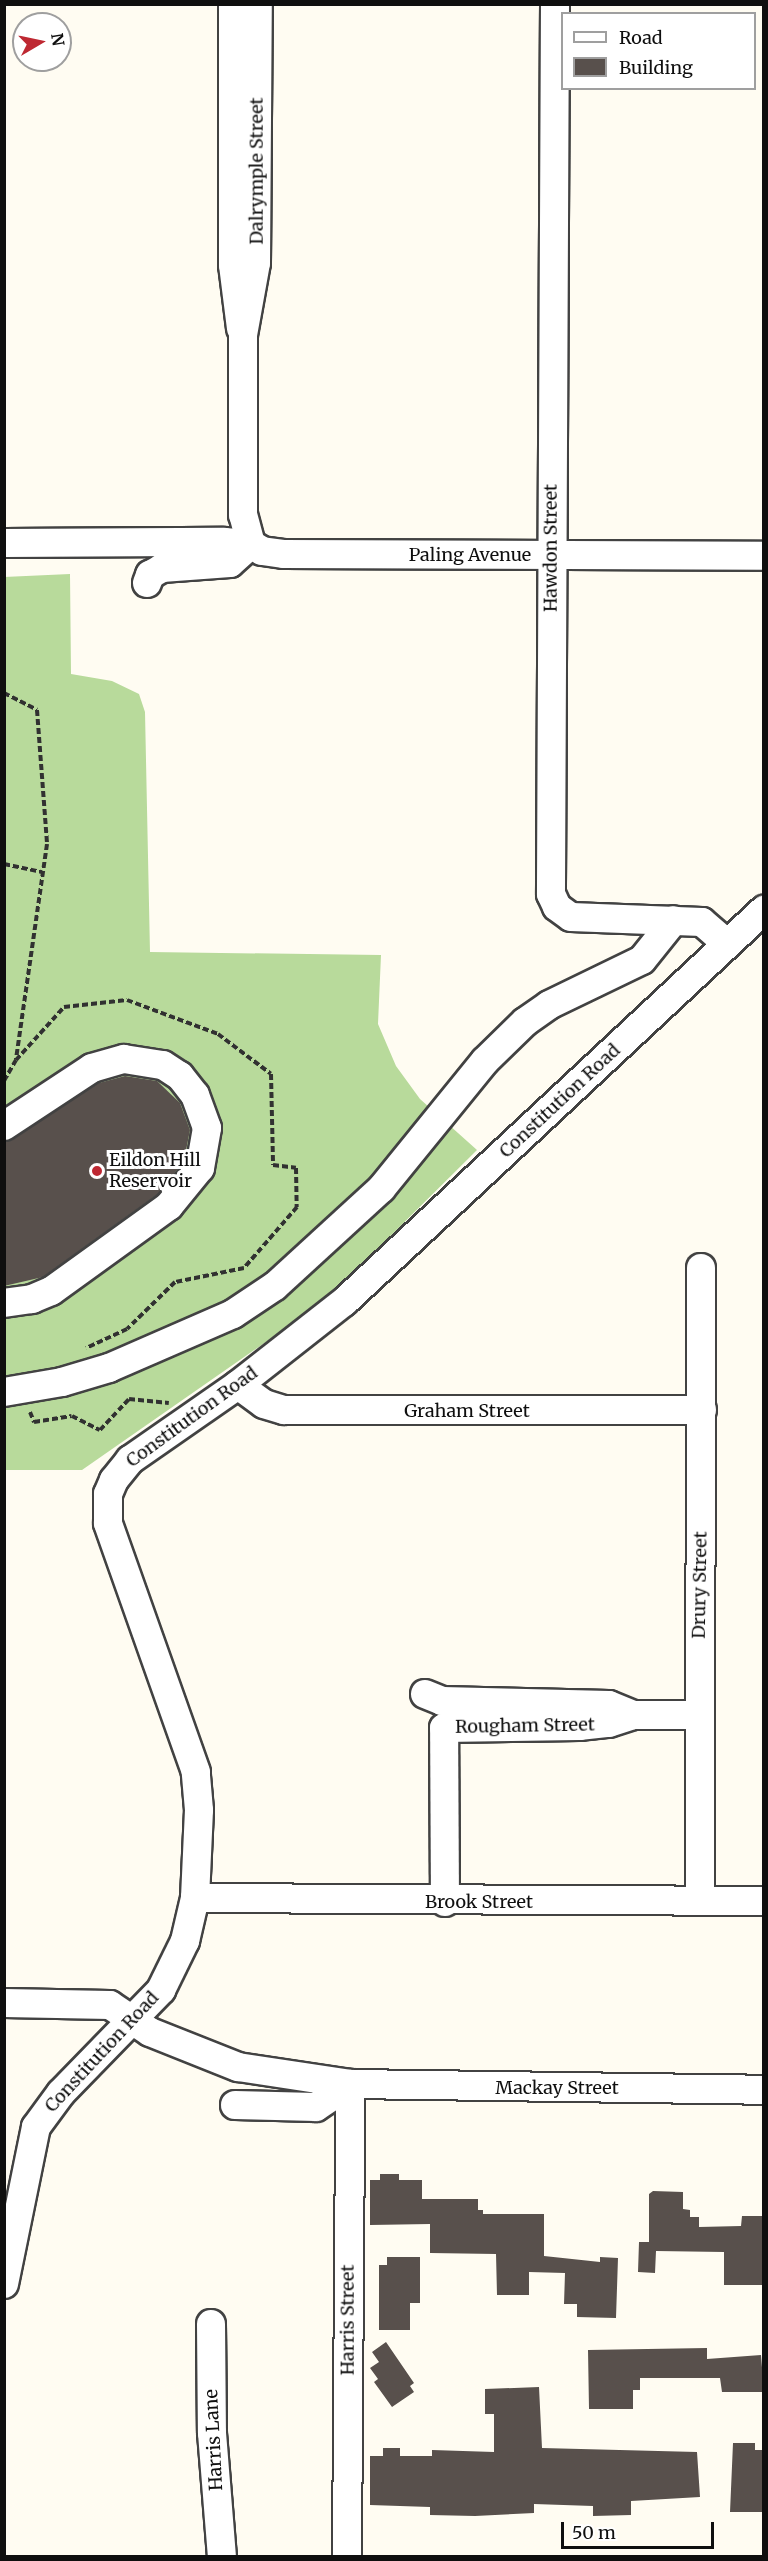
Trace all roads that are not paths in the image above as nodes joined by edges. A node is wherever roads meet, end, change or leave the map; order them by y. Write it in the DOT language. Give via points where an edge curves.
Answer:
graph roads {
  1 [pos="233,4"];
  2 [pos="258,4"];
  3 [pos="555,4"];
  4 [pos="243,336"];
  5 [pos="4,543"];
  6 [pos="251,544"];
  7 [pos="551,555"];
  8 [pos="764,556"];
  9 [pos="147,583"];
  10 [pos="764,910"];
  11 [pos="674,920"];
  12 [pos="727,944"];
  13 [pos="4,1126"];
  14 [pos="702,1268"];
  15 [pos="4,1303"];
  16 [pos="238,1384"];
  17 [pos="13,1391"];
  18 [pos="702,1410"];
  19 [pos="699,1716"];
  20 [pos="195,1898"];
  21 [pos="700,1901"];
  22 [pos="764,1901"];
  23 [pos="445,1902"];
  24 [pos="4,2003"];
  25 [pos="134,2020"];
  26 [pos="350,2084"];
  27 [pos="764,2090"];
  28 [pos="235,2105"];
  29 [pos="4,2284"];
  30 [pos="210,2324"];
  31 [pos="222,2556"];
  32 [pos="346,2556"];
  1 -- 4 [label="street, Dalrymple Street" via="232,265 236,311"];
  2 -- 4 [label="street, Dalrymple Street" via="256,263"];
  3 -- 7 [label="street, Hawdon Street"];
  4 -- 6 [label="street, Dalrymple Street" via="243,515"];
  5 -- 6 [label="street, Paling Avenue"];
  6 -- 7 [label="street, Paling Avenue" via="262,551 283,554"];
  6 -- 9 [label="street" via="230,563 162,568 150,574"];
  7 -- 8 [label="street, Paling Avenue"];
  7 -- 11 [label="street, Hawdon Street" via="551,894 557,907 571,917"];
  10 -- 12 [label="street, Constitution Road"];
  11 -- 12 [label="street, Hawdon Street" via="705,923"];
  11 -- 17 [label="street" via="642,960 549,1005 516,1030 485,1061 381,1189 275,1286 233,1314 109,1368"];
  12 -- 16 [label="street, Constitution Road" via="352,1294"];
  13 -- 15 [label="street" via="92,1068 124,1059 163,1065 180,1076 200,1104 207,1128 200,1168 169,1206 51,1291 32,1299"];
  14 -- 18 [label="street, Drury Street"];
  16 -- 18 [label="street, Graham Street" via="264,1404 284,1410"];
  16 -- 20 [label="street, Constitution Road" via="122,1467 106,1503 113,1539 196,1772 199,1810"];
  18 -- 19 [label="street, Drury Street"];
  19 -- 21 [label="street, Drury Street"];
  19 -- 23 [label="street, Rougham Street" via="634,1715 601,1704 436,1711"];
  20 -- 23 [label="street, Brook Street"];
  20 -- 25 [label="street, Constitution Road" via="185,1941 168,1976"];
  21 -- 22 [label="street, Brook Street"];
  21 -- 23 [label="street, Brook Street"];
  24 -- 25 [label="street, Mackay Street" via="102,2004"];
  25 -- 26 [label="street, Mackay Street" via="150,2032 238,2067"];
  25 -- 29 [label="street, Constitution Road" via="61,2093 36,2127"];
  26 -- 27 [label="street, Mackay Street"];
  26 -- 28 [label="street" via="316,2107"];
  26 -- 32 [label="street, Harris Street"];
  30 -- 31 [label="street, Harris Lane" via="212,2433"];
}
